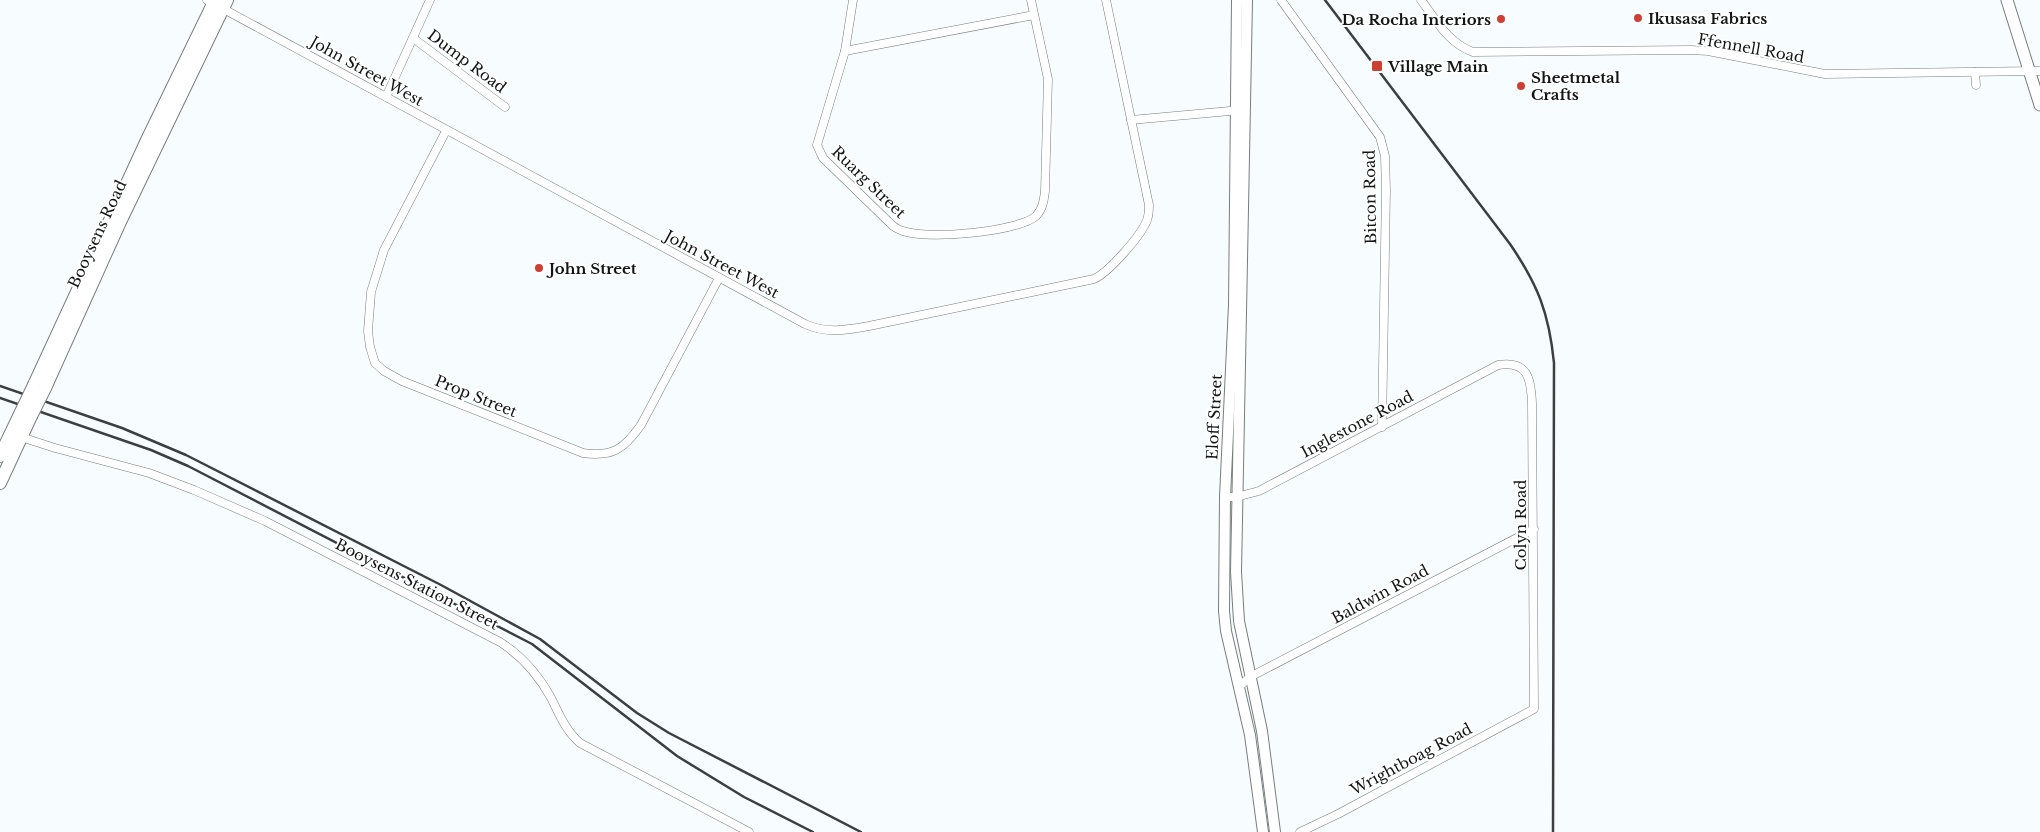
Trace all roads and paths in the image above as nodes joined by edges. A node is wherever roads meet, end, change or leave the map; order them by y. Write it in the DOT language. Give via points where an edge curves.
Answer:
graph roads {
  1 [pos="430,0"];
  2 [pos="854,0"];
  3 [pos="1031,0"];
  4 [pos="1106,0"];
  5 [pos="1238,0"];
  6 [pos="1247,0"];
  7 [pos="1280,0"];
  8 [pos="1421,0"];
  9 [pos="2007,0"];
  10 [pos="217,2"];
  11 [pos="1034,15"];
  12 [pos="413,38"];
  13 [pos="845,51"];
  14 [pos="2034,71"];
  15 [pos="1975,72"];
  16 [pos="1976,86"];
  17 [pos="386,97"];
  18 [pos="2039,99"];
  19 [pos="505,107"];
  20 [pos="1239,110"];
  21 [pos="1131,120"];
  22 [pos="446,131"];
  23 [pos="719,278"];
  24 [pos="1498,365"];
  25 [pos="1235,380"];
  26 [pos="26,414"];
  27 [pos="1382,427"];
  28 [pos="21,436"];
  29 [pos="0,456"];
  30 [pos="0,483"];
  31 [pos="1225,497"];
  32 [pos="1236,497"];
  33 [pos="1534,528"];
  34 [pos="1250,677"];
  35 [pos="1240,686"];
  36 [pos="1534,709"];
  37 [pos="1266,764"];
  38 [pos="1254,766"];
  39 [pos="749,832"];
  40 [pos="1263,832"];
  41 [pos="1275,832"];
  42 [pos="1300,832"];
  1 -- 12 [label="street"];
  2 -- 13 [label="street"];
  3 -- 11 [label="street"];
  4 -- 21 [label="street, John Street West"];
  5 -- 20 [label="street, Eloff Street"];
  6 -- 20 [label="street, Eloff Street"];
  7 -- 27 [label="street, Bitcon Road" via="1383,144 1386,190"];
  8 -- 15 [label="street, Ffennell Road" via="1452,41 1473,52 1691,50 1824,74"];
  9 -- 14 [label="main road"];
  10 -- 17 [label="street, John Street West"];
  10 -- 26 [label="main road, Booysens Road, bridge" via="118,224"];
  11 -- 13 [label="street"];
  11 -- 13 [label="street, Ruarg Street" via="1048,79 1045,191 1039,211 1027,221 989,230 964,234 903,232 828,164 817,145"];
  12 -- 17 [label="street"];
  12 -- 19 [label="street, Dump Road"];
  14 -- 15 [label="street, Ffennell Road"];
  14 -- 18 [label="main road"];
  15 -- 16 [label="street"];
  17 -- 22 [label="street, John Street West"];
  20 -- 21 [label="street"];
  20 -- 25 [label="street, Eloff Street"];
  21 -- 23 [label="street, John Street West" via="1150,212 1144,226 1108,270 1094,279 837,331 805,324"];
  22 -- 23 [label="street, John Street West"];
  22 -- 23 [label="street, Prop Street" via="384,250 372,292 368,331 370,348 375,362 402,381 583,453 609,453 631,440 641,425"];
  24 -- 27 [label="street, Inglestone Road"];
  24 -- 33 [label="street, Colyn Road" via="1515,365 1522,369 1531,387"];
  25 -- 31 [label="street, Eloff Street"];
  25 -- 32 [label="street, Eloff Street"];
  26 -- 28 [label="main road, Booysens Road"];
  26 -- 29 [label="main road, Booysens Road"];
  27 -- 32 [label="street, Inglestone Road" via="1259,491"];
  28 -- 30 [label="main road, Booysens Road"];
  28 -- 39 [label="street, Booysens Station Street" via="149,473 194,490 265,522 500,642 532,667 564,725 580,743"];
  31 -- 32 [label="street, Inglestone Road"];
  31 -- 35 [label="street, Eloff Street" via="1224,611"];
  32 -- 34 [label="street, Eloff Street" via="1237,602"];
  33 -- 34 [label="street, Baldwin Road"];
  33 -- 36 [label="street, Colyn Road"];
  34 -- 35 [label="street, Baldwin Road"];
  34 -- 37 [label="street, Eloff Street"];
  35 -- 38 [label="street, Eloff Street"];
  36 -- 42 [label="street, Wrightboag Road"];
  37 -- 38 [label="street"];
  37 -- 41 [label="street, Eloff Street"];
  38 -- 40 [label="street, Eloff Street"];
}
